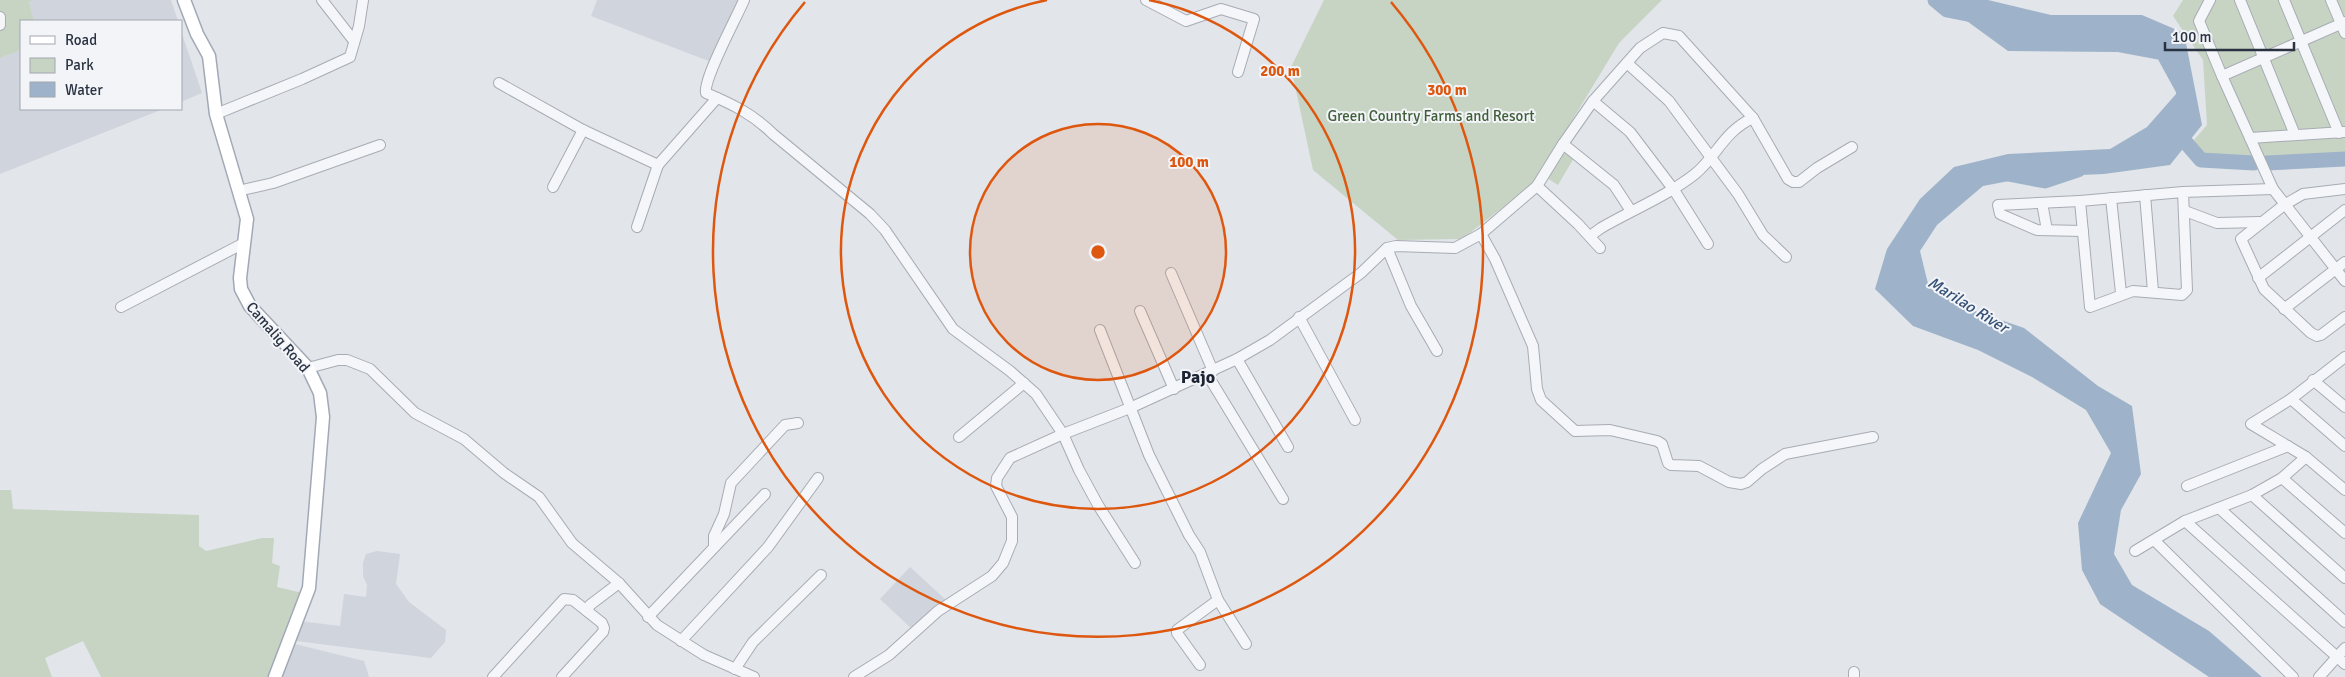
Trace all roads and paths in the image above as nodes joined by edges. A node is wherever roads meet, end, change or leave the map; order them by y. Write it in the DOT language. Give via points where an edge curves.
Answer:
graph roads {
  1 [pos="184,0"];
  2 [pos="322,0"];
  3 [pos="363,0"];
  4 [pos="744,0"];
  5 [pos="1146,0"];
  6 [pos="2210,0"];
  7 [pos="2240,0"];
  8 [pos="2284,0"];
  9 [pos="2331,0"];
  10 [pos="0,17"];
  11 [pos="0,25"];
  12 [pos="2344,26"];
  13 [pos="354,41"];
  14 [pos="2301,41"];
  15 [pos="2262,58"];
  16 [pos="1627,63"];
  17 [pos="1238,72"];
  18 [pos="2222,76"];
  19 [pos="499,83"];
  20 [pos="717,98"];
  21 [pos="1593,101"];
  22 [pos="216,114"];
  23 [pos="1753,118"];
  24 [pos="584,130"];
  25 [pos="2342,132"];
  26 [pos="2295,135"];
  27 [pos="2250,138"];
  28 [pos="1563,144"];
  29 [pos="380,145"];
  30 [pos="1852,147"];
  31 [pos="1710,156"];
  32 [pos="658,165"];
  33 [pos="1537,186"];
  34 [pos="552,187"];
  35 [pos="2273,189"];
  36 [pos="2345,189"];
  37 [pos="1674,190"];
  38 [pos="238,191"];
  39 [pos="2183,192"];
  40 [pos="2145,195"];
  41 [pos="2111,198"];
  42 [pos="2080,201"];
  43 [pos="2042,203"];
  44 [pos="2284,205"];
  45 [pos="2345,210"];
  46 [pos="1631,211"];
  47 [pos="2185,212"];
  48 [pos="2261,222"];
  49 [pos="637,227"];
  50 [pos="2047,230"];
  51 [pos="2083,231"];
  52 [pos="1481,234"];
  53 [pos="1590,236"];
  54 [pos="2310,238"];
  55 [pos="244,244"];
  56 [pos="1708,244"];
  57 [pos="1387,248"];
  58 [pos="1600,248"];
  59 [pos="1786,257"];
  60 [pos="2345,262"];
  61 [pos="2336,269"];
  62 [pos="1171,273"];
  63 [pos="2258,278"];
  64 [pos="2345,281"];
  65 [pos="2153,291"];
  66 [pos="2121,294"];
  67 [pos="121,307"];
  68 [pos="2284,309"];
  69 [pos="1140,311"];
  70 [pos="2345,316"];
  71 [pos="1299,317"];
  72 [pos="1100,330"];
  73 [pos="1438,351"];
  74 [pos="2344,358"];
  75 [pos="1237,359"];
  76 [pos="308,368"];
  77 [pos="1210,372"];
  78 [pos="2313,380"];
  79 [pos="1024,383"];
  80 [pos="1174,389"];
  81 [pos="2291,398"];
  82 [pos="2345,407"];
  83 [pos="1130,408"];
  84 [pos="1356,420"];
  85 [pos="798,423"];
  86 [pos="1063,434"];
  87 [pos="959,437"];
  88 [pos="1873,437"];
  89 [pos="2288,446"];
  90 [pos="2345,446"];
  91 [pos="1288,447"];
  92 [pos="2306,457"];
  93 [pos="818,478"];
  94 [pos="2282,478"];
  95 [pos="2187,486"];
  96 [pos="2345,490"];
  97 [pos="765,494"];
  98 [pos="2252,495"];
  99 [pos="1283,499"];
  100 [pos="2219,508"];
  101 [pos="2185,521"];
  102 [pos="2345,533"];
  103 [pos="2154,540"];
  104 [pos="714,545"];
  105 [pos="2135,551"];
  106 [pos="1135,563"];
  107 [pos="821,575"];
  108 [pos="2345,578"];
  109 [pos="619,583"];
  110 [pos="1218,600"];
  111 [pos="587,611"];
  112 [pos="648,617"];
  113 [pos="2345,622"];
  114 [pos="681,642"];
  115 [pos="1246,644"];
  116 [pos="2345,648"];
  117 [pos="2337,657"];
  118 [pos="2345,664"];
  119 [pos="1200,666"];
  120 [pos="735,670"];
  121 [pos="496,676"];
  122 [pos="275,677"];
  123 [pos="562,677"];
  124 [pos="754,677"];
  125 [pos="854,677"];
  126 [pos="2292,677"];
  127 [pos="2319,677"];
  1 -- 22 [label="main road, Camalig Road" via="209,56"];
  2 -- 13 [label="street"];
  3 -- 13 [label="street"];
  4 -- 20 [label="street" via="705,89 706,93"];
  5 -- 17 [label="street" via="1186,21 1221,9 1254,19"];
  6 -- 18 [label="street" via="2199,20"];
  7 -- 15 [label="street"];
  8 -- 14 [label="street"];
  9 -- 12 [label="street"];
  10 -- 11 [label="street"];
  12 -- 14 [label="street"];
  13 -- 22 [label="street" via="350,57 342,62"];
  14 -- 15 [label="street"];
  14 -- 25 [label="street"];
  15 -- 18 [label="street"];
  15 -- 26 [label="street"];
  16 -- 21 [label="street"];
  16 -- 23 [label="street" via="1648,41 1663,33 1679,36"];
  16 -- 31 [label="street" via="1668,101"];
  18 -- 27 [label="street"];
  19 -- 24 [label="street"];
  20 -- 32 [label="street"];
  20 -- 79 [label="street" via="759,120 870,214 885,230 953,329"];
  21 -- 28 [label="street"];
  21 -- 37 [label="street" via="1630,132"];
  22 -- 38 [label="main road, Camalig Road"];
  23 -- 30 [label="street" via="1788,179 1793,182 1799,182"];
  23 -- 31 [label="street" via="1732,130"];
  24 -- 32 [label="street"];
  24 -- 34 [label="street"];
  25 -- 26 [label="street"];
  26 -- 27 [label="street"];
  27 -- 35 [label="street"];
  28 -- 33 [label="street"];
  28 -- 46 [label="street" via="1614,185"];
  29 -- 38 [label="street" via="273,183"];
  31 -- 37 [label="street" via="1701,169"];
  31 -- 59 [label="street" via="1762,235"];
  32 -- 49 [label="street"];
  33 -- 52 [label="street"];
  33 -- 53 [label="street"];
  35 -- 39 [label="street"];
  35 -- 44 [label="street"];
  36 -- 44 [label="street" via="2303,194"];
  37 -- 46 [label="street"];
  37 -- 56 [label="street"];
  38 -- 55 [label="main road, Camalig Road" via="247,225"];
  39 -- 40 [label="street"];
  39 -- 47 [label="street"];
  40 -- 41 [label="street"];
  40 -- 65 [label="street"];
  41 -- 42 [label="street"];
  41 -- 66 [label="street"];
  42 -- 43 [label="street"];
  42 -- 51 [label="street"];
  43 -- 50 [label="street"];
  43 -- 50 [label="street" via="1998,205 2000,214 2037,230"];
  44 -- 48 [label="street"];
  44 -- 54 [label="street"];
  45 -- 54 [label="street"];
  46 -- 53 [label="street"];
  47 -- 48 [label="street" via="2217,223"];
  47 -- 65 [label="street" via="2187,290 2182,296"];
  48 -- 63 [label="street" via="2241,239"];
  50 -- 51 [label="street"];
  51 -- 66 [label="street" via="2090,308"];
  52 -- 57 [label="street" via="1454,248"];
  52 -- 88 [label="street" via="1533,346 1541,400 1570,429 1581,432 1610,430 1657,441 1662,444 1671,465 1699,466 1736,484 1747,482 1785,454"];
  53 -- 58 [label="street"];
  54 -- 61 [label="street"];
  54 -- 63 [label="street"];
  55 -- 67 [label="street"];
  55 -- 76 [label="main road, Camalig Road" via="240,278 244,298"];
  57 -- 71 [label="street" via="1361,273"];
  57 -- 73 [label="street" via="1411,306"];
  60 -- 61 [label="street"];
  61 -- 64 [label="street"];
  61 -- 68 [label="street"];
  62 -- 77 [label="street"];
  63 -- 68 [label="street"];
  65 -- 66 [label="street"];
  68 -- 70 [label="street" via="2317,336"];
  69 -- 80 [label="street"];
  71 -- 75 [label="street" via="1270,340"];
  71 -- 84 [label="street"];
  72 -- 83 [label="street"];
  74 -- 78 [label="street"];
  75 -- 77 [label="street"];
  75 -- 91 [label="street"];
  76 -- 109 [label="street" via="348,360 370,369 415,413 464,439 504,473 539,496 572,543"];
  76 -- 122 [label="main road, Camalig Road" via="320,393 323,417 310,577 307,594"];
  77 -- 80 [label="street"];
  77 -- 99 [label="street"];
  78 -- 81 [label="street"];
  78 -- 82 [label="street"];
  79 -- 86 [label="street" via="1036,394"];
  79 -- 87 [label="street"];
  80 -- 83 [label="street"];
  81 -- 89 [label="street" via="2250,424"];
  81 -- 90 [label="street"];
  83 -- 86 [label="street"];
  83 -- 110 [label="street" via="1170,498 1200,552"];
  85 -- 104 [label="street" via="785,425 731,483"];
  86 -- 106 [label="street" via="1098,505"];
  86 -- 125 [label="street" via="1010,458 997,478 996,486 1012,517 1012,541 1008,555 992,576 938,611 889,655"];
  89 -- 92 [label="street"];
  89 -- 95 [label="street"];
  92 -- 94 [label="street"];
  92 -- 96 [label="street"];
  93 -- 114 [label="street" via="768,547"];
  94 -- 98 [label="street"];
  94 -- 102 [label="street"];
  97 -- 104 [label="street"];
  98 -- 100 [label="street"];
  98 -- 108 [label="street"];
  100 -- 101 [label="street"];
  100 -- 113 [label="street"];
  101 -- 103 [label="street"];
  101 -- 117 [label="street"];
  103 -- 105 [label="street"];
  103 -- 126 [label="street"];
  104 -- 112 [label="street"];
  107 -- 120 [label="street" via="753,642"];
  109 -- 111 [label="street" via="590,605"];
  109 -- 112 [label="street"];
  110 -- 115 [label="street"];
  110 -- 119 [label="street" via="1177,630"];
  111 -- 121 [label="street" via="573,600 564,599"];
  111 -- 123 [label="street" via="602,623 603,632"];
  112 -- 114 [label="street"];
  114 -- 120 [label="street"];
  116 -- 117 [label="street"];
  117 -- 118 [label="street"];
  117 -- 127 [label="street"];
  120 -- 124 [label="street"];
}
